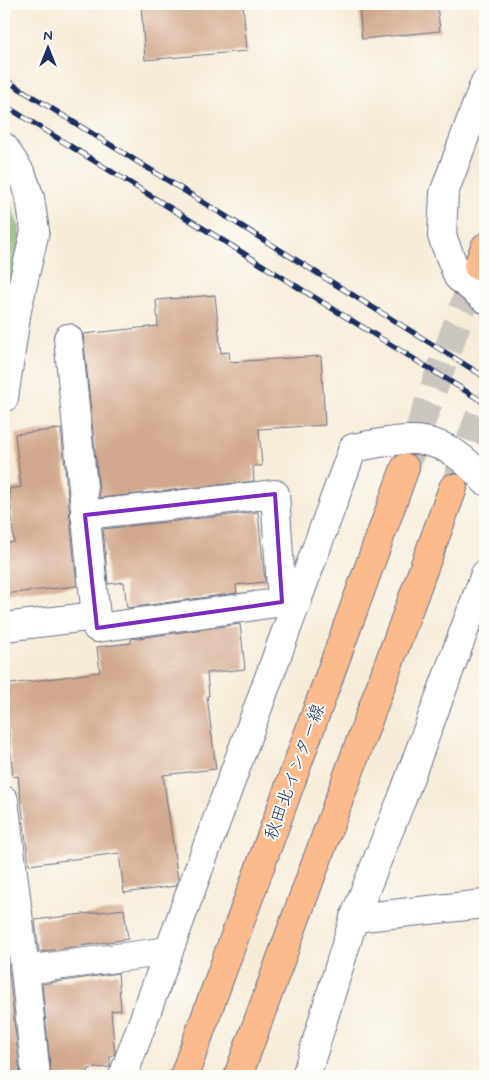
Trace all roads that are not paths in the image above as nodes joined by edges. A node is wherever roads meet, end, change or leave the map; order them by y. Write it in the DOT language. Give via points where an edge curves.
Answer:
graph roads {
  1 [pos="485,82"];
  2 [pos="4,147"];
  3 [pos="485,299"];
  4 [pos="9,338"];
  5 [pos="68,338"];
  6 [pos="4,398"];
  7 [pos="405,468"];
  8 [pos="485,482"];
  9 [pos="453,488"];
  10 [pos="85,515"];
  11 [pos="485,574"];
  12 [pos="290,601"];
  13 [pos="96,616"];
  14 [pos="4,627"];
  15 [pos="4,800"];
  16 [pos="485,904"];
  17 [pos="354,918"];
  18 [pos="169,951"];
  19 [pos="25,970"];
  20 [pos="36,1076"];
  21 [pos="122,1076"];
  22 [pos="184,1076"];
  23 [pos="238,1076"];
  24 [pos="306,1076"];
  1 -- 3 [label="street" via="444,193 442,236 458,277"];
  2 -- 4 [label="street" via="22,174 35,231"];
  4 -- 6 [label="street"];
  5 -- 10 [label="street"];
  7 -- 22 [label="main road, 秋田北インター線"];
  8 -- 12 [label="street" via="467,461 429,441 402,439 353,448"];
  9 -- 23 [label="main road"];
  10 -- 12 [label="street" via="275,494"];
  10 -- 13 [label="street"];
  11 -- 17 [label="street"];
  12 -- 13 [label="street" via="97,628"];
  12 -- 18 [label="street"];
  13 -- 14 [label="street"];
  15 -- 19 [label="street"];
  16 -- 17 [label="street"];
  17 -- 24 [label="street"];
  18 -- 19 [label="street"];
  18 -- 21 [label="street"];
  19 -- 20 [label="street"];
}
